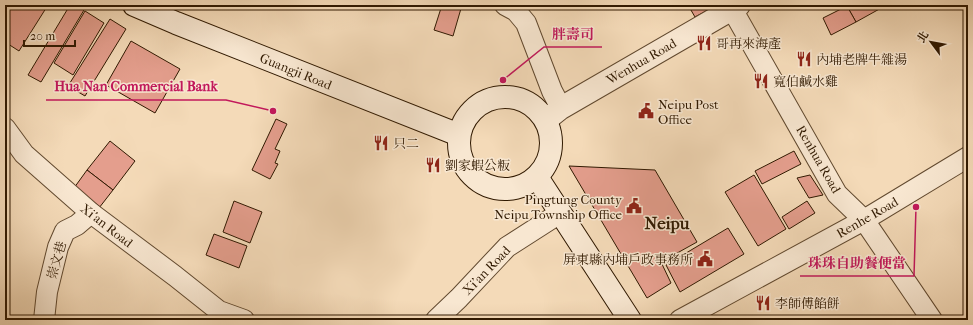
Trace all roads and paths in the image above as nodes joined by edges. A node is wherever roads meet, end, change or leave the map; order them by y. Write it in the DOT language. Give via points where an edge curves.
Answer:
graph roads {
  1 [pos="134,5"];
  2 [pos="505,5"];
  3 [pos="736,7"];
  4 [pos="554,114"];
  5 [pos="5,128"];
  6 [pos="459,135"];
  7 [pos="968,157"];
  8 [pos="537,177"];
  9 [pos="91,213"];
  10 [pos="560,213"];
  11 [pos="864,220"];
  12 [pos="220,316"];
  13 [pos="44,320"];
  14 [pos="244,320"];
  15 [pos="436,320"];
  16 [pos="630,320"];
  17 [pos="680,320"];
  18 [pos="932,320"];
  1 -- 6 [label="main road, Guangji Road"];
  2 -- 4 [label="street" via="516,11 526,23 552,91"];
  3 -- 4 [label="main road, Wenhua Road"];
  3 -- 11 [label="street, Renhua Road" via="838,194"];
  4 -- 6 [label="main road" via="512,97 497,97 484,101 472,110"];
  4 -- 8 [label="main road" via="551,150 546,165"];
  5 -- 9 [label="street, Xi'an Road" via="24,154"];
  6 -- 8 [label="main road" via="459,152 465,167 476,179 491,187 507,189 523,186"];
  7 -- 11 [label="street, Renhe Road"];
  8 -- 10 [label="main road"];
  9 -- 12 [label="street, Xi'an Road" via="175,276"];
  9 -- 13 [label="street, 崇文巷" via="65,231 58,247 47,292"];
  10 -- 15 [label="street, Xi'an Road" via="506,247"];
  10 -- 16 [label="main road"];
  11 -- 17 [label="street, Renhe Road"];
  11 -- 18 [label="street, Renhua Road"];
  12 -- 14 [label="street, Xi'an Road"];
}
